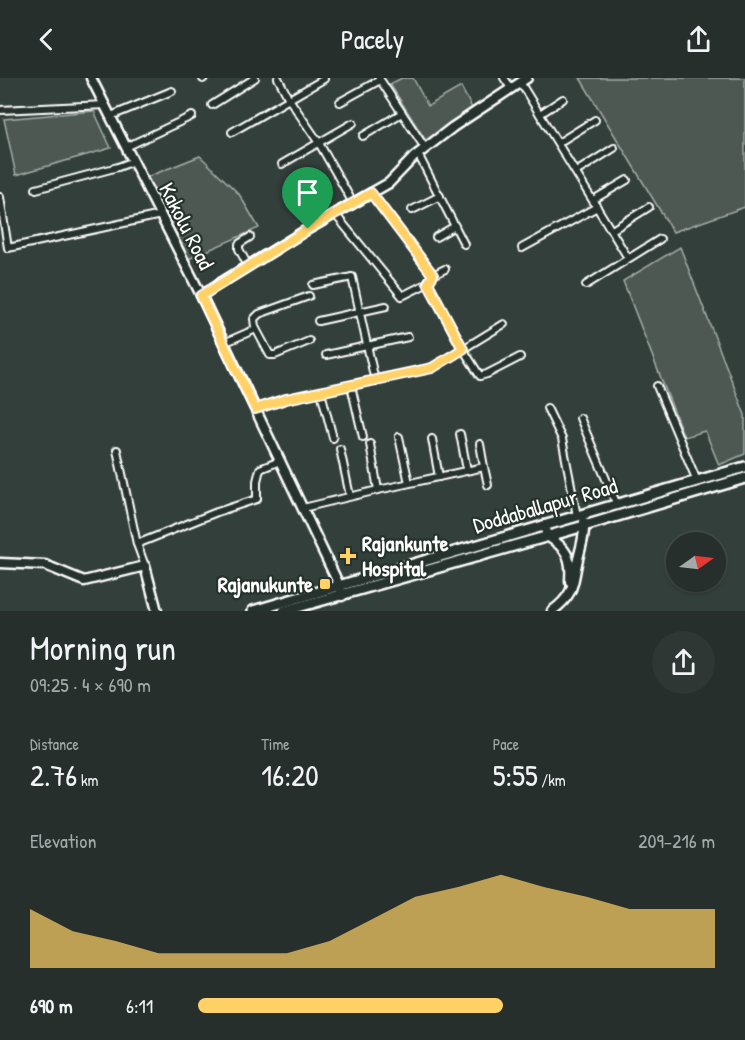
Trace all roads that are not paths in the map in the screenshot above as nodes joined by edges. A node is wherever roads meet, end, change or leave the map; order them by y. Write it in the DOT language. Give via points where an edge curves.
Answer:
graph roads {
  1 [pos="255,78"];
  2 [pos="278,78"];
  3 [pos="504,78"];
  4 [pos="93,79"];
  5 [pos="324,79"];
  6 [pos="380,79"];
  7 [pos="524,80"];
  8 [pos="511,88"];
  9 [pos="172,91"];
  10 [pos="289,99"];
  11 [pos="563,99"];
  12 [pos="340,102"];
  13 [pos="105,105"];
  14 [pos="212,105"];
  15 [pos="0,110"];
  16 [pos="402,113"];
  17 [pos="540,114"];
  18 [pos="111,116"];
  19 [pos="192,116"];
  20 [pos="595,120"];
  21 [pos="353,123"];
  22 [pos="232,132"];
  23 [pos="363,136"];
  24 [pos="319,143"];
  25 [pos="558,143"];
  26 [pos="126,147"];
  27 [pos="614,148"];
  28 [pos="421,151"];
  29 [pos="134,161"];
  30 [pos="282,164"];
  31 [pos="576,172"];
  32 [pos="627,180"];
  33 [pos="36,189"];
  34 [pos="371,193"];
  35 [pos="440,196"];
  36 [pos="0,197"];
  37 [pos="593,200"];
  38 [pos="353,203"];
  39 [pos="597,207"];
  40 [pos="649,207"];
  41 [pos="412,210"];
  42 [pos="334,214"];
  43 [pos="161,215"];
  44 [pos="2,220"];
  45 [pos="455,226"];
  46 [pos="612,230"];
  47 [pos="250,237"];
  48 [pos="436,237"];
  49 [pos="660,239"];
  50 [pos="464,244"];
  51 [pos="8,248"];
  52 [pos="522,248"];
  53 [pos="0,249"];
  54 [pos="628,258"];
  55 [pos="248,266"];
  56 [pos="445,269"];
  57 [pos="433,275"];
  58 [pos="428,283"];
  59 [pos="313,285"];
  60 [pos="586,285"];
  61 [pos="201,296"];
  62 [pos="309,296"];
  63 [pos="386,306"];
  64 [pos="360,312"];
  65 [pos="318,321"];
  66 [pos="504,324"];
  67 [pos="256,329"];
  68 [pos="408,337"];
  69 [pos="309,341"];
  70 [pos="224,343"];
  71 [pos="367,346"];
  72 [pos="463,349"];
  73 [pos="327,355"];
  74 [pos="520,357"];
  75 [pos="375,381"];
  76 [pos="351,386"];
  77 [pos="657,386"];
  78 [pos="321,393"];
  79 [pos="548,408"];
  80 [pos="255,409"];
  81 [pos="580,418"];
  82 [pos="460,434"];
  83 [pos="363,437"];
  84 [pos="399,437"];
  85 [pos="333,438"];
  86 [pos="432,439"];
  87 [pos="370,444"];
  88 [pos="480,444"];
  89 [pos="340,449"];
  90 [pos="117,450"];
  91 [pos="280,461"];
  92 [pos="484,467"];
  93 [pos="745,467"];
  94 [pos="467,470"];
  95 [pos="439,477"];
  96 [pos="745,478"];
  97 [pos="697,482"];
  98 [pos="409,483"];
  99 [pos="488,485"];
  100 [pos="378,490"];
  101 [pos="350,496"];
  102 [pos="617,505"];
  103 [pos="303,508"];
  104 [pos="580,515"];
  105 [pos="544,525"];
  106 [pos="584,526"];
  107 [pos="547,536"];
  108 [pos="137,544"];
  109 [pos="0,563"];
  110 [pos="145,566"];
  111 [pos="341,591"];
  112 [pos="563,601"];
  113 [pos="285,609"];
  114 [pos="156,611"];
  115 [pos="253,611"];
  116 [pos="552,611"];
  1 -- 14 [label="street"];
  2 -- 10 [label="street"];
  3 -- 8 [label="street"];
  4 -- 13 [label="main road, Kakolu Road"];
  5 -- 10 [label="street"];
  6 -- 12 [label="street"];
  6 -- 16 [label="street"];
  7 -- 8 [label="main road"];
  7 -- 17 [label="street"];
  8 -- 28 [label="main road"];
  9 -- 18 [label="street"];
  10 -- 22 [label="street"];
  10 -- 24 [label="street"];
  11 -- 17 [label="street"];
  13 -- 15 [label="street"];
  13 -- 18 [label="main road, Kakolu Road"];
  16 -- 23 [label="street"];
  16 -- 28 [label="street"];
  17 -- 25 [label="street"];
  18 -- 26 [label="main road, Kakolu Road"];
  19 -- 26 [label="street"];
  20 -- 25 [label="street"];
  21 -- 24 [label="street"];
  24 -- 30 [label="street"];
  24 -- 38 [label="street"];
  25 -- 31 [label="street"];
  26 -- 29 [label="main road, Kakolu Road"];
  27 -- 31 [label="street"];
  28 -- 34 [label="main road" via="389,183"];
  28 -- 35 [label="street"];
  29 -- 33 [label="street"];
  29 -- 43 [label="main road, Kakolu Road"];
  31 -- 37 [label="street"];
  32 -- 37 [label="street"];
  34 -- 38 [label="main road"];
  34 -- 57 [label="street"];
  35 -- 41 [label="street"];
  35 -- 45 [label="street"];
  36 -- 44 [label="street"];
  37 -- 39 [label="street"];
  38 -- 42 [label="main road"];
  39 -- 46 [label="street"];
  39 -- 52 [label="street"];
  40 -- 46 [label="street"];
  42 -- 55 [label="main road"];
  42 -- 58 [label="street" via="402,296"];
  43 -- 51 [label="street"];
  43 -- 61 [label="main road, Kakolu Road"];
  44 -- 51 [label="street"];
  45 -- 48 [label="street"];
  45 -- 50 [label="street"];
  46 -- 54 [label="street"];
  47 -- 55 [label="street" via="239,244"];
  49 -- 54 [label="street"];
  51 -- 53 [label="street"];
  54 -- 60 [label="street"];
  55 -- 61 [label="main road"];
  56 -- 57 [label="street"];
  57 -- 58 [label="street"];
  58 -- 72 [label="street"];
  59 -- 64 [label="street" via="352,277"];
  61 -- 70 [label="main road, Kakolu Road"];
  62 -- 67 [label="street" via="259,314 254,319"];
  63 -- 64 [label="street"];
  64 -- 65 [label="street"];
  64 -- 71 [label="street"];
  66 -- 72 [label="street"];
  67 -- 69 [label="street" via="272,356"];
  67 -- 70 [label="street"];
  68 -- 71 [label="street"];
  70 -- 80 [label="main road, Kakolu Road"];
  71 -- 73 [label="street"];
  71 -- 75 [label="street"];
  72 -- 74 [label="street" via="480,376"];
  72 -- 75 [label="street" via="432,368"];
  75 -- 76 [label="street"];
  76 -- 78 [label="street"];
  76 -- 83 [label="street"];
  77 -- 97 [label="street"];
  78 -- 80 [label="street"];
  78 -- 85 [label="street"];
  79 -- 104 [label="street" via="562,439"];
  80 -- 91 [label="main road, Kakolu Road"];
  81 -- 102 [label="street"];
  82 -- 94 [label="street"];
  84 -- 98 [label="street"];
  86 -- 95 [label="street"];
  87 -- 100 [label="street"];
  88 -- 92 [label="street"];
  89 -- 101 [label="street"];
  90 -- 108 [label="street"];
  91 -- 103 [label="main road, Kakolu Road"];
  91 -- 108 [label="street" via="261,469 257,499"];
  92 -- 94 [label="street"];
  92 -- 99 [label="street"];
  93 -- 97 [label="main road, Doddaballapur Road"];
  94 -- 95 [label="street"];
  95 -- 98 [label="street"];
  96 -- 106 [label="main road"];
  97 -- 102 [label="main road, Doddaballapur Road"];
  98 -- 100 [label="street"];
  100 -- 101 [label="street"];
  101 -- 103 [label="street"];
  102 -- 104 [label="main road, Doddaballapur Road"];
  103 -- 111 [label="main road, Kakolu Road"];
  104 -- 105 [label="main road, Doddaballapur Road"];
  104 -- 106 [label="main road"];
  105 -- 107 [label="main road"];
  105 -- 111 [label="main road, Doddaballapur Road"];
  106 -- 107 [label="main road"];
  106 -- 112 [label="main road" via="575,581"];
  107 -- 111 [label="main road"];
  107 -- 112 [label="main road" via="564,548 570,566 569,588"];
  108 -- 110 [label="street"];
  109 -- 110 [label="main road" via="45,565 84,581"];
  110 -- 114 [label="main road"];
  111 -- 113 [label="main road, Doddaballapur Road"];
  112 -- 116 [label="main road"];
  113 -- 115 [label="main road, Doddaballapur Road"];
}
